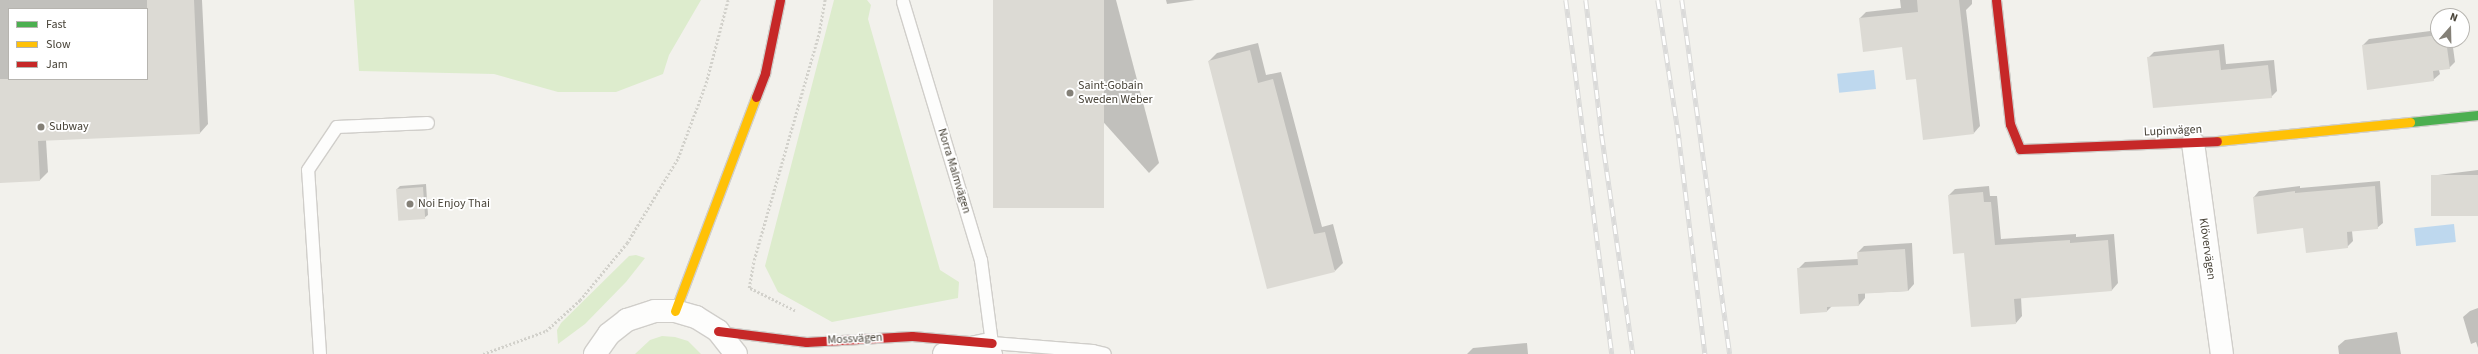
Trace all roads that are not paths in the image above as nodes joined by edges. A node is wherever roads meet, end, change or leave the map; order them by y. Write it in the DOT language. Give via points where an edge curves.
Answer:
graph roads {
  1 [pos="780,0"];
  2 [pos="1996,0"];
  3 [pos="903,2"];
  4 [pos="2478,115"];
  5 [pos="428,123"];
  6 [pos="2193,143"];
  7 [pos="675,311"];
  8 [pos="718,331"];
  9 [pos="994,349"];
  10 [pos="320,354"];
  11 [pos="595,354"];
  12 [pos="736,354"];
  13 [pos="944,354"];
  14 [pos="1105,354"];
  15 [pos="2222,354"];
  1 -- 7 [label="street" via="765,73"];
  2 -- 6 [label="street, Lupinvägen" via="2010,124 2020,148"];
  3 -- 9 [label="lane, Norra Malmvägen" via="981,260"];
  4 -- 6 [label="street, Lupinvägen"];
  5 -- 10 [label="lane" via="337,127 308,170"];
  6 -- 15 [label="street, Klövervägen"];
  7 -- 8 [label="street, Mossvägen" via="696,317"];
  7 -- 11 [label="street, Mossvägen" via="655,311 627,320 609,334"];
  8 -- 9 [label="street, Mossvägen" via="806,342 912,336"];
  8 -- 12 [label="street, Mossvägen"];
  9 -- 13 [label="street, Mossvägen"];
  9 -- 14 [label="lane, Mossvägen" via="1093,351"];
}
